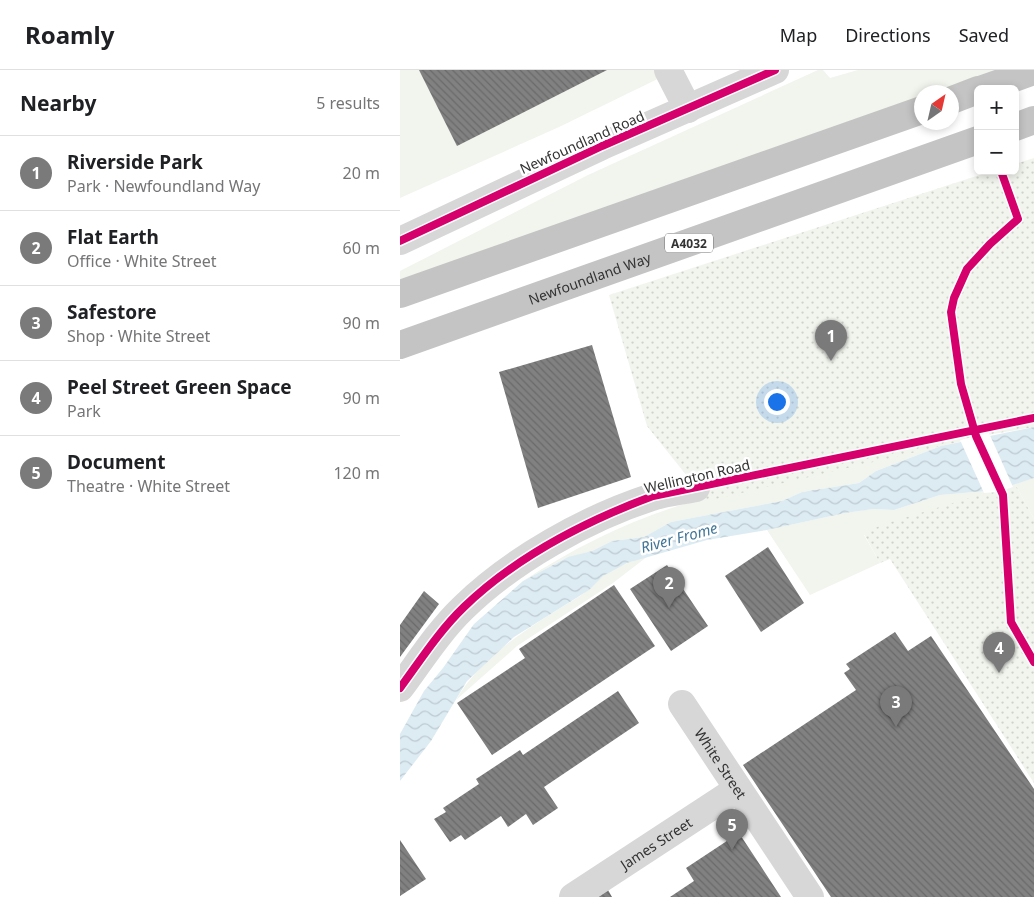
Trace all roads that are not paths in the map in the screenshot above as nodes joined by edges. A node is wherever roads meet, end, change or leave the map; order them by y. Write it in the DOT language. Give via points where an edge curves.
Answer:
graph roads {
  1 [pos="668,70"];
  2 [pos="775,70"];
  3 [pos="1034,71"];
  4 [pos="994,85"];
  5 [pos="974,92"];
  6 [pos="959,97"];
  7 [pos="688,109"];
  8 [pos="914,113"];
  9 [pos="1034,120"];
  10 [pos="1019,126"];
  11 [pos="974,141"];
  12 [pos="400,240"];
  13 [pos="400,294"];
  14 [pos="400,345"];
  15 [pos="696,488"];
  16 [pos="400,688"];
  17 [pos="682,704"];
  18 [pos="738,788"];
  19 [pos="573,897"];
  20 [pos="810,897"];
  1 -- 7 [label="street"];
  2 -- 7 [label="street, Newfoundland Road"];
  3 -- 4 [label="highway"];
  5 -- 6 [label="highway"];
  7 -- 12 [label="street, Newfoundland Road"];
  8 -- 13 [label="highway"];
  9 -- 10 [label="highway"];
  11 -- 14 [label="highway, Newfoundland Way / A4032"];
  15 -- 16 [label="street, Wellington Road" via="653,496 625,507 574,531 520,563 457,614"];
  17 -- 18 [label="street, White Street"];
  18 -- 19 [label="street, James Street"];
  18 -- 20 [label="street, White Street"];
}
